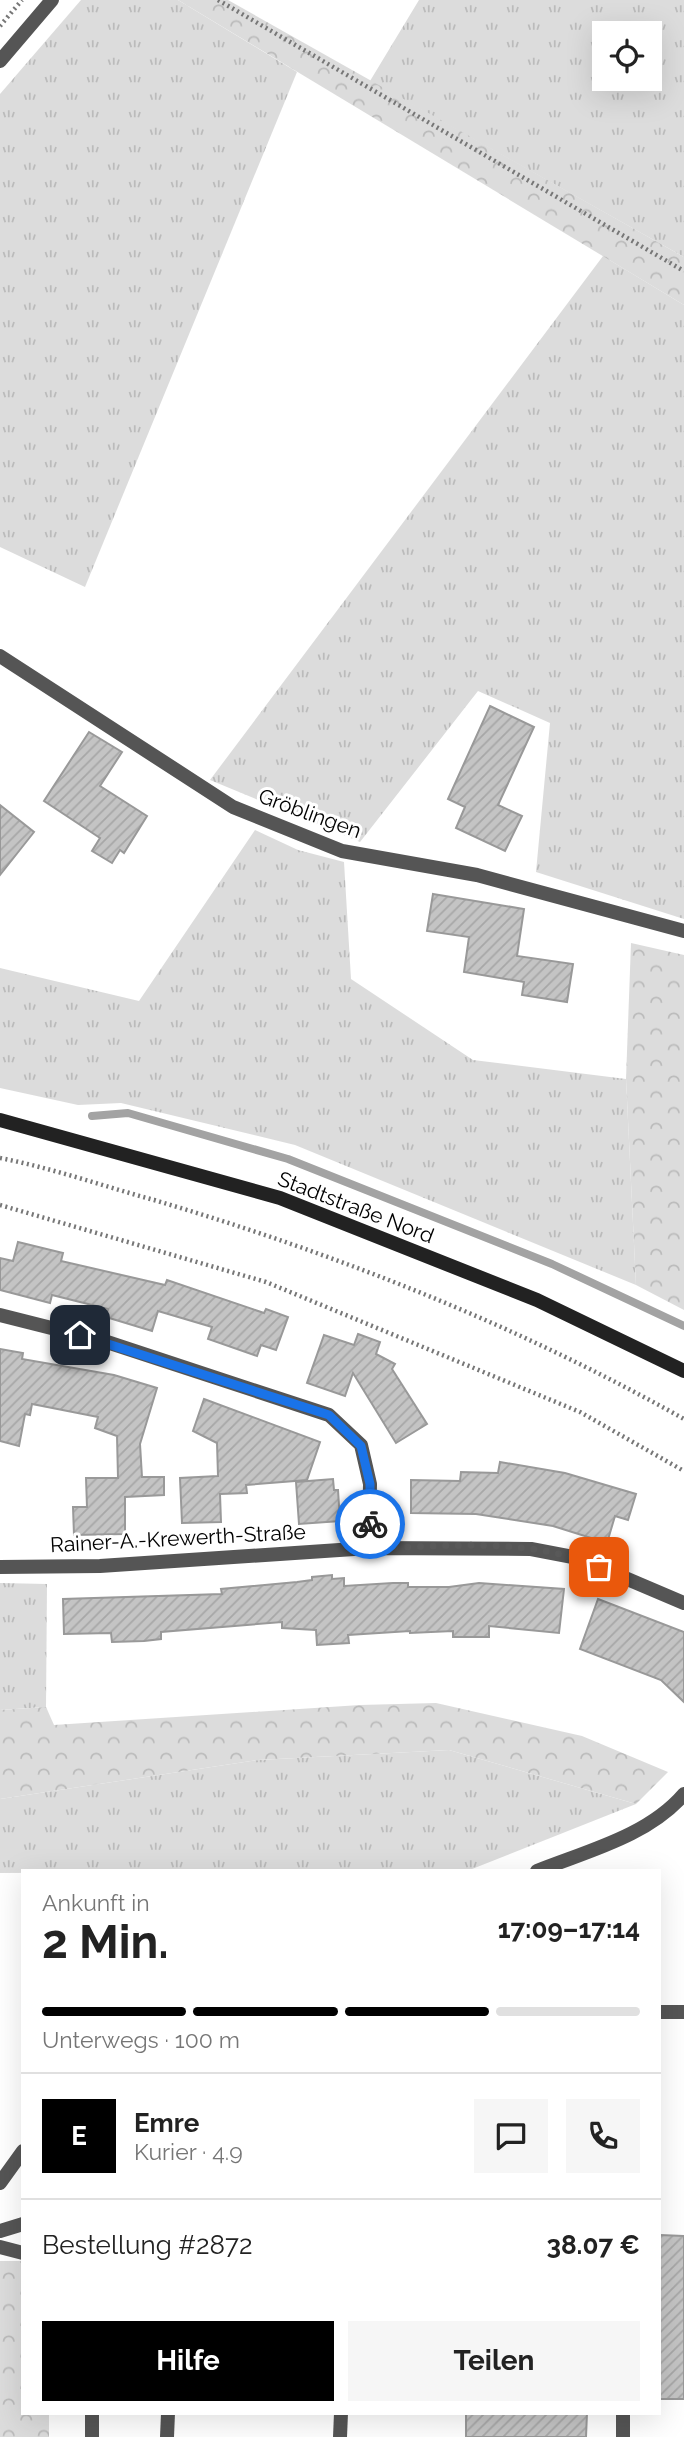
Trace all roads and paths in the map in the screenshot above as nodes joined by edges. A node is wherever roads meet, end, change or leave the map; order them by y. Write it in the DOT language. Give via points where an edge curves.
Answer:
graph roads {
  1 [pos="22,0"];
  2 [pos="51,0"];
  3 [pos="218,0"];
  4 [pos="0,26"];
  5 [pos="0,61"];
  6 [pos="684,271"];
  7 [pos="0,656"];
  8 [pos="684,931"];
  9 [pos="0,1120"];
  10 [pos="0,1158"];
  11 [pos="0,1205"];
  12 [pos="0,1314"];
  13 [pos="684,1371"];
  14 [pos="684,1419"];
  15 [pos="684,1471"];
  16 [pos="369,1548"];
  17 [pos="0,1567"];
  18 [pos="684,1603"];
  19 [pos="684,1794"];
  20 [pos="542,1869"];
  21 [pos="661,2012"];
  22 [pos="684,2012"];
  23 [pos="21,2154"];
  24 [pos="0,2183"];
  25 [pos="21,2225"];
  26 [pos="0,2231"];
  27 [pos="0,2247"];
  28 [pos="21,2252"];
  29 [pos="92,2415"];
  30 [pos="168,2415"];
  31 [pos="341,2415"];
  32 [pos="623,2415"];
  33 [pos="92,2437"];
  34 [pos="167,2437"];
  35 [pos="340,2437"];
  36 [pos="623,2437"];
  1 -- 4 [label="path"];
  2 -- 5 [label="street"];
  3 -- 6 [label="path"];
  7 -- 8 [label="street, Gröblingen" via="233,807 342,851 477,875"];
  9 -- 13 [label="main road, Stadtstraße Nord" via="279,1198 537,1300"];
  10 -- 14 [label="path" via="265,1233 448,1304"];
  11 -- 15 [label="path" via="266,1282 580,1412"];
  12 -- 16 [label="street" via="107,1342 329,1415 361,1446 370,1484"];
  16 -- 17 [label="street, Rainer-A.-Krewerth-Straße" via="100,1566"];
  16 -- 18 [label="street, Rainer-A.-Krewerth-Straße" via="531,1549 578,1558"];
  19 -- 20 [label="street" via="673,1807 624,1837"];
  21 -- 22 [label="street"];
  23 -- 24 [label="street"];
  25 -- 26 [label="street"];
  27 -- 28 [label="street"];
  29 -- 33 [label="street"];
  30 -- 34 [label="street"];
  31 -- 35 [label="street"];
  32 -- 36 [label="street"];
}
